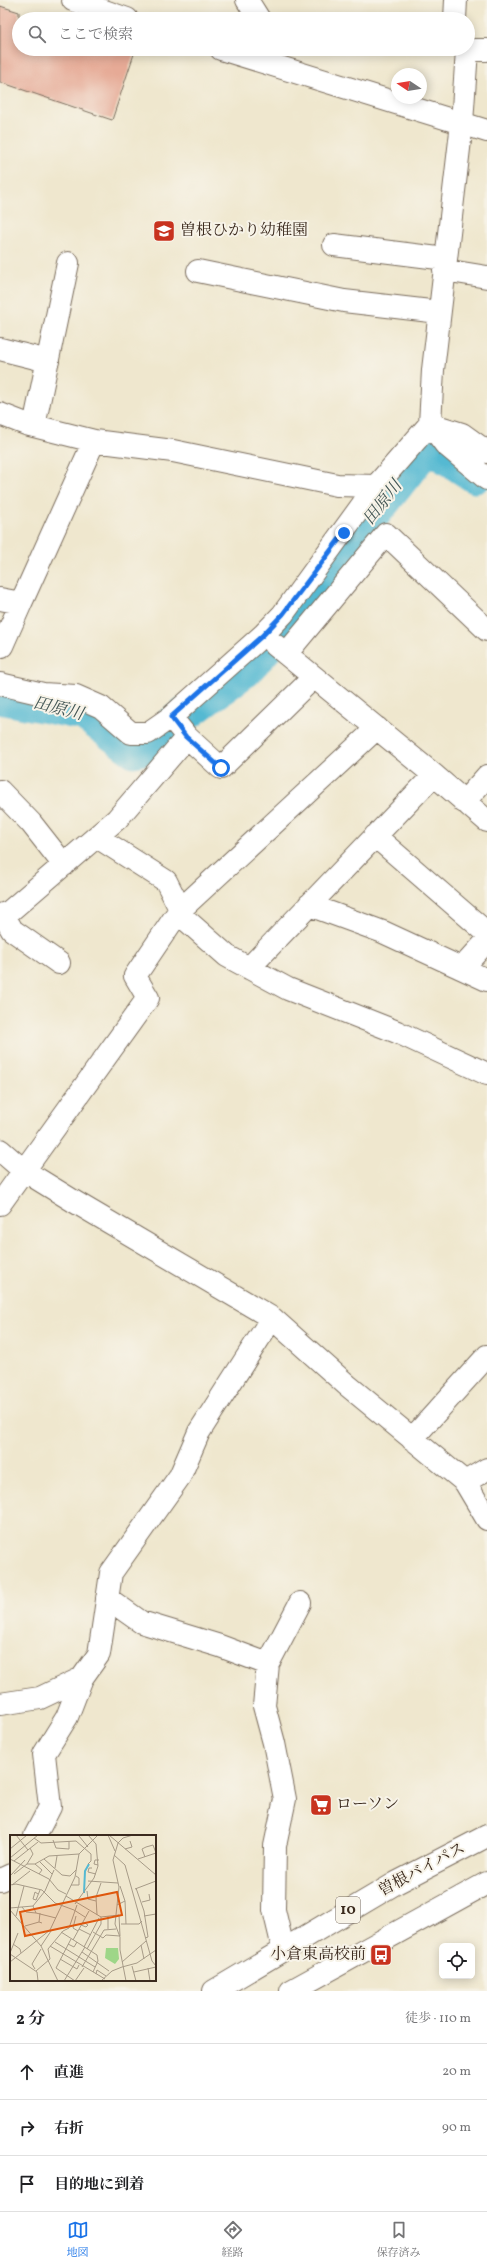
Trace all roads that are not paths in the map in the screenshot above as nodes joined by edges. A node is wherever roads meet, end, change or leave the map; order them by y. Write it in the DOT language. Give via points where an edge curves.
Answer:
graph roads {
  1 [pos="73,0"];
  2 [pos="247,0"];
  3 [pos="456,0"];
  4 [pos="107,12"];
  5 [pos="255,12"];
  6 [pos="455,12"];
  7 [pos="262,56"];
  8 [pos="471,56"];
  9 [pos="462,123"];
  10 [pos="487,131"];
  11 [pos="334,245"];
  12 [pos="68,263"];
  13 [pos="445,264"];
  14 [pos="198,272"];
  15 [pos="487,277"];
  16 [pos="440,312"];
  17 [pos="0,349"];
  18 [pos="48,361"];
  19 [pos="0,414"];
  20 [pos="430,424"];
  21 [pos="34,426"];
  22 [pos="94,441"];
  23 [pos="487,452"];
  24 [pos="487,479"];
  25 [pos="376,486"];
  26 [pos="357,513"];
  27 [pos="386,534"];
  28 [pos="0,599"];
  29 [pos="21,603"];
  30 [pos="487,630"];
  31 [pos="263,635"];
  32 [pos="2,646"];
  33 [pos="286,654"];
  34 [pos="314,677"];
  35 [pos="0,684"];
  36 [pos="171,717"];
  37 [pos="377,728"];
  38 [pos="186,737"];
  39 [pos="434,775"];
  40 [pos="487,776"];
  41 [pos="0,792"];
  42 [pos="464,802"];
  43 [pos="487,821"];
  44 [pos="97,836"];
  45 [pos="376,836"];
  46 [pos="64,865"];
  47 [pos="309,905"];
  48 [pos="180,911"];
  49 [pos="1,915"];
  50 [pos="487,933"];
  51 [pos="487,942"];
  52 [pos="59,963"];
  53 [pos="463,967"];
  54 [pos="249,968"];
  55 [pos="487,980"];
  56 [pos="487,1074"];
  57 [pos="0,1150"];
  58 [pos="23,1170"];
  59 [pos="0,1204"];
  60 [pos="272,1318"];
  61 [pos="487,1356"];
  62 [pos="412,1439"];
  63 [pos="487,1469"];
  64 [pos="465,1482"];
  65 [pos="487,1519"];
  66 [pos="107,1598"];
  67 [pos="300,1602"];
  68 [pos="268,1664"];
  69 [pos="82,1678"];
  70 [pos="0,1704"];
  71 [pos="36,1835"];
  72 [pos="487,1836"];
  73 [pos="10,1875"];
  74 [pos="0,1880"];
  75 [pos="487,1883"];
  76 [pos="283,1948"];
  77 [pos="214,1991"];
  78 [pos="291,1991"];
  1 -- 4 [label="main road"];
  2 -- 5 [label="main road"];
  3 -- 6 [label="main road"];
  7 -- 9 [label="main road"];
  8 -- 9 [label="main road"];
  9 -- 10 [label="main road"];
  9 -- 13 [label="main road"];
  11 -- 13 [label="main road"];
  12 -- 18 [label="main road"];
  13 -- 15 [label="main road"];
  13 -- 16 [label="main road"];
  14 -- 16 [label="main road" via="344,301"];
  16 -- 20 [label="main road"];
  17 -- 18 [label="main road"];
  18 -- 21 [label="main road"];
  19 -- 21 [label="main road"];
  20 -- 23 [label="main road" via="462,434"];
  20 -- 24 [label="main road" via="445,444"];
  20 -- 25 [label="main road"];
  21 -- 22 [label="main road"];
  22 -- 25 [label="main road" via="173,451 336,485"];
  22 -- 29 [label="main road"];
  25 -- 26 [label="main road"];
  26 -- 27 [label="main road"];
  26 -- 31 [label="main road" via="283,614"];
  27 -- 30 [label="main road"];
  27 -- 33 [label="main road"];
  28 -- 29 [label="main road"];
  29 -- 32 [label="main road"];
  31 -- 33 [label="main road"];
  31 -- 36 [label="main road"];
  33 -- 34 [label="main road"];
  34 -- 37 [label="main road"];
  34 -- 38 [label="main road" via="221,768"];
  35 -- 36 [label="main road" via="43,694 76,696 101,707 131,734 148,734"];
  36 -- 38 [label="main road"];
  37 -- 39 [label="main road"];
  37 -- 48 [label="main road"];
  38 -- 44 [label="main road" via="117,819"];
  39 -- 42 [label="main road"];
  39 -- 45 [label="main road"];
  40 -- 42 [label="main road"];
  41 -- 46 [label="main road" via="31,823"];
  42 -- 43 [label="main road"];
  44 -- 46 [label="main road"];
  44 -- 48 [label="main road" via="166,881"];
  45 -- 47 [label="main road"];
  45 -- 50 [label="main road"];
  46 -- 49 [label="main road" via="10,911"];
  47 -- 53 [label="main road" via="383,932"];
  47 -- 54 [label="main road"];
  48 -- 54 [label="main road" via="185,919 227,956"];
  48 -- 58 [label="main road" via="135,976 148,998"];
  49 -- 52 [label="main road" via="12,930"];
  51 -- 53 [label="main road"];
  53 -- 55 [label="main road"];
  54 -- 56 [label="main road" via="288,989 397,1032"];
  57 -- 58 [label="main road"];
  58 -- 59 [label="main road"];
  58 -- 60 [label="main road"];
  60 -- 62 [label="main road"];
  60 -- 66 [label="main road" via="199,1432 180,1476 111,1573"];
  61 -- 62 [label="main road"];
  62 -- 64 [label="main road"];
  63 -- 64 [label="main road"];
  64 -- 65 [label="main road"];
  66 -- 68 [label="main road" via="141,1622 220,1646"];
  66 -- 69 [label="main road" via="99,1654"];
  67 -- 68 [label="main road"];
  68 -- 76 [label="main road" via="264,1706 285,1799 275,1846 274,1910"];
  69 -- 70 [label="main road" via="40,1698"];
  69 -- 71 [label="main road" via="67,1717 44,1754 50,1807"];
  72 -- 76 [label="main road, 曽根バイパス / 10" via="396,1883"];
  73 -- 74 [label="main road"];
  75 -- 78 [label="main road"];
  76 -- 77 [label="main road, 曽根バイパス / 10"];
}
